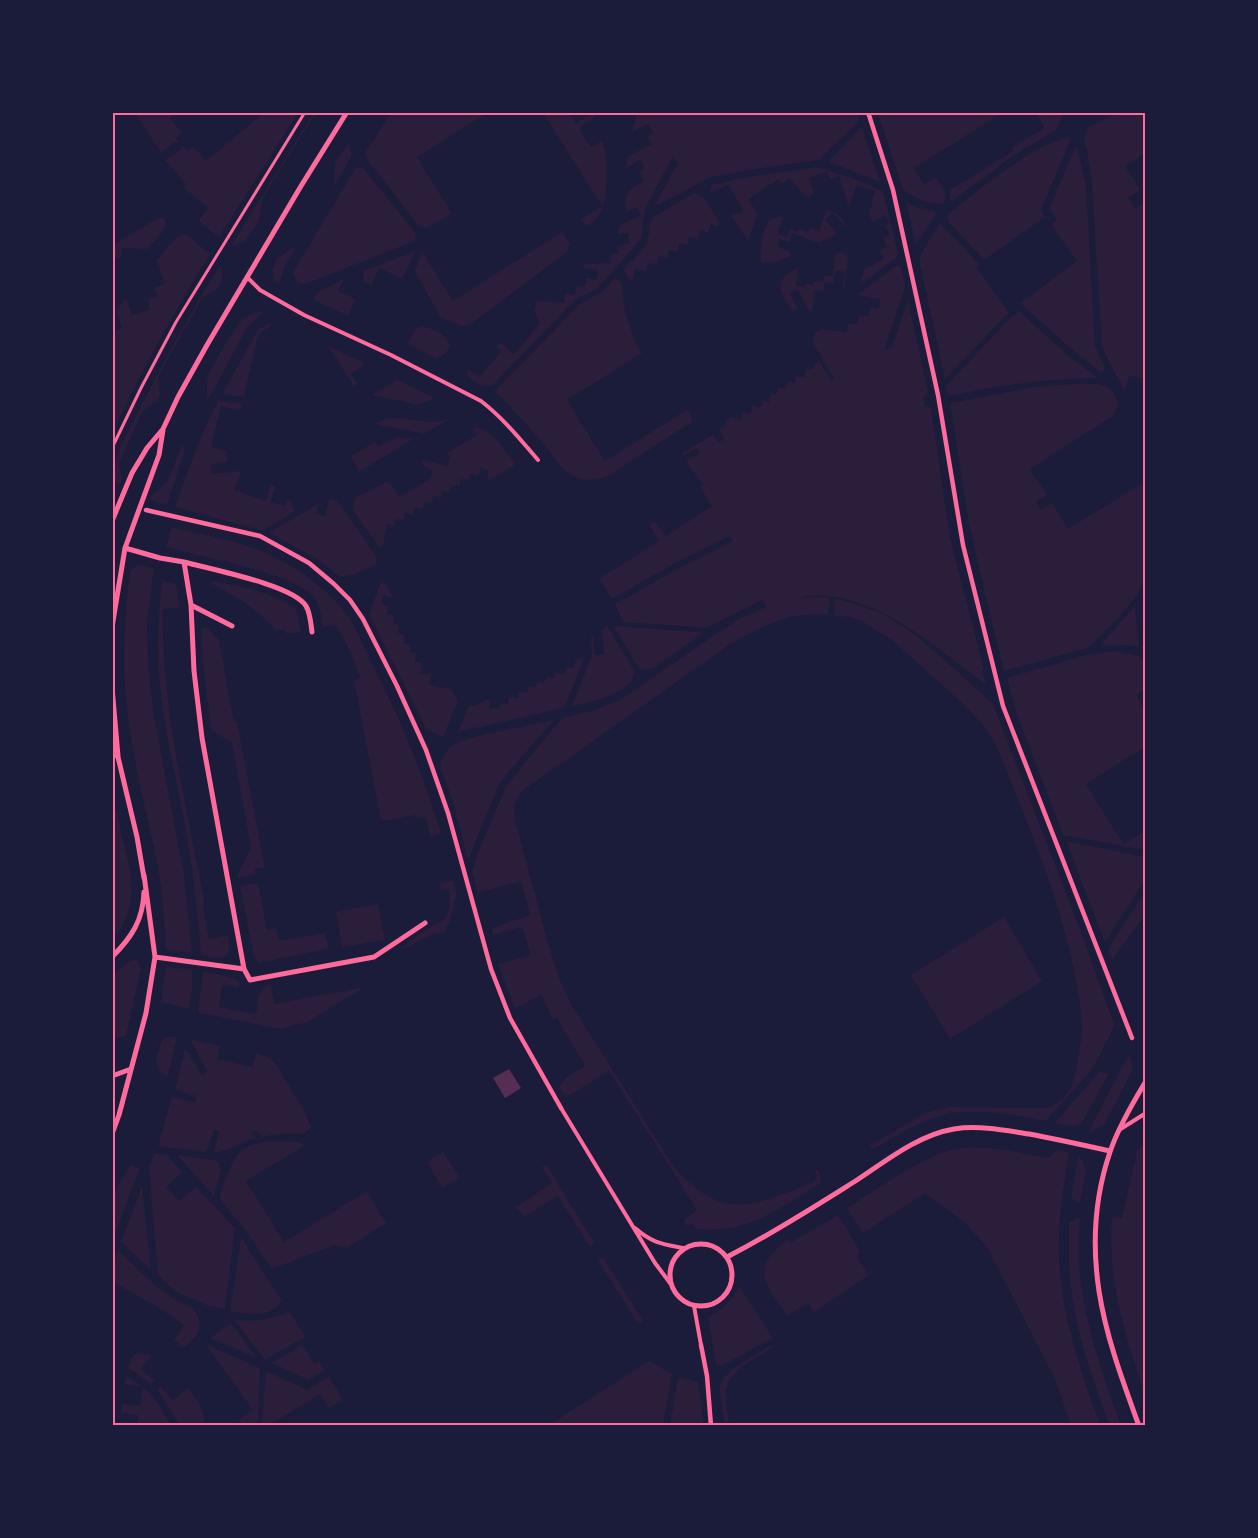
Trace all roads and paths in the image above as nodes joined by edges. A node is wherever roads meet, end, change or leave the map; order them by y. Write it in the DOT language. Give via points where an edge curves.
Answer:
graph roads {
  1 [pos="305,112"];
  2 [pos="347,112"];
  3 [pos="868,112"];
  4 [pos="247,277"];
  5 [pos="163,429"];
  6 [pos="112,448"];
  7 [pos="538,460"];
  8 [pos="146,510"];
  9 [pos="112,521"];
  10 [pos="125,548"];
  11 [pos="184,562"];
  12 [pos="191,606"];
  13 [pos="232,626"];
  14 [pos="112,629"];
  15 [pos="312,632"];
  16 [pos="112,687"];
  17 [pos="112,750"];
  18 [pos="118,757"];
  19 [pos="144,875"];
  20 [pos="425,923"];
  21 [pos="112,957"];
  22 [pos="155,957"];
  23 [pos="244,969"];
  24 [pos="1132,1038"];
  25 [pos="131,1068"];
  26 [pos="112,1076"];
  27 [pos="1146,1081"];
  28 [pos="561,1108"];
  29 [pos="1146,1113"];
  30 [pos="1119,1130"];
  31 [pos="112,1134"];
  32 [pos="1110,1152"];
  33 [pos="632,1225"];
  34 [pos="684,1248"];
  35 [pos="727,1257"];
  36 [pos="670,1283"];
  37 [pos="694,1306"];
  38 [pos="701,1346"];
  39 [pos="711,1426"];
  40 [pos="1139,1426"];
  1 -- 6 [label="path" via="176,322"];
  2 -- 4 [label="street"];
  3 -- 24 [label="street" via="893,190 938,395 963,545 1000,698"];
  4 -- 5 [label="street"];
  4 -- 7 [label="lane" via="260,290 304,315 481,401"];
  5 -- 9 [label="street" via="132,474"];
  5 -- 10 [label="street" via="159,455"];
  8 -- 28 [label="street" via="260,536 309,564 350,600 397,686 422,742 448,813 491,969 510,1018"];
  10 -- 11 [label="street"];
  10 -- 14 [label="street"];
  11 -- 12 [label="street"];
  11 -- 15 [label="street" via="272,585 295,595 306,606"];
  12 -- 13 [label="street"];
  12 -- 23 [label="street" via="202,738"];
  16 -- 18 [label="street"];
  17 -- 18 [label="street"];
  18 -- 19 [label="street"];
  19 -- 21 [label="street" via="143,903 137,925"];
  19 -- 22 [label="street"];
  20 -- 23 [label="street" via="374,957 250,980"];
  22 -- 23 [label="street"];
  22 -- 25 [label="street"];
  25 -- 26 [label="street"];
  25 -- 31 [label="street"];
  27 -- 30 [label="street"];
  28 -- 33 [label="lane"];
  29 -- 30 [label="lane"];
  30 -- 32 [label="street"];
  32 -- 35 [label="street" via="1002,1130 961,1129 940,1133 906,1148 770,1234"];
  32 -- 40 [label="street" via="1097,1209 1099,1291 1116,1360"];
  33 -- 34 [label="lane" via="659,1243"];
  33 -- 36 [label="lane" via="654,1264"];
  34 -- 35 [label="street" via="708,1244"];
  34 -- 36 [label="street" via="671,1264"];
  35 -- 37 [label="street" via="732,1269 729,1289 714,1303"];
  36 -- 37 [label="street" via="679,1298"];
  37 -- 38 [label="lane"];
  38 -- 39 [label="street"];
}
